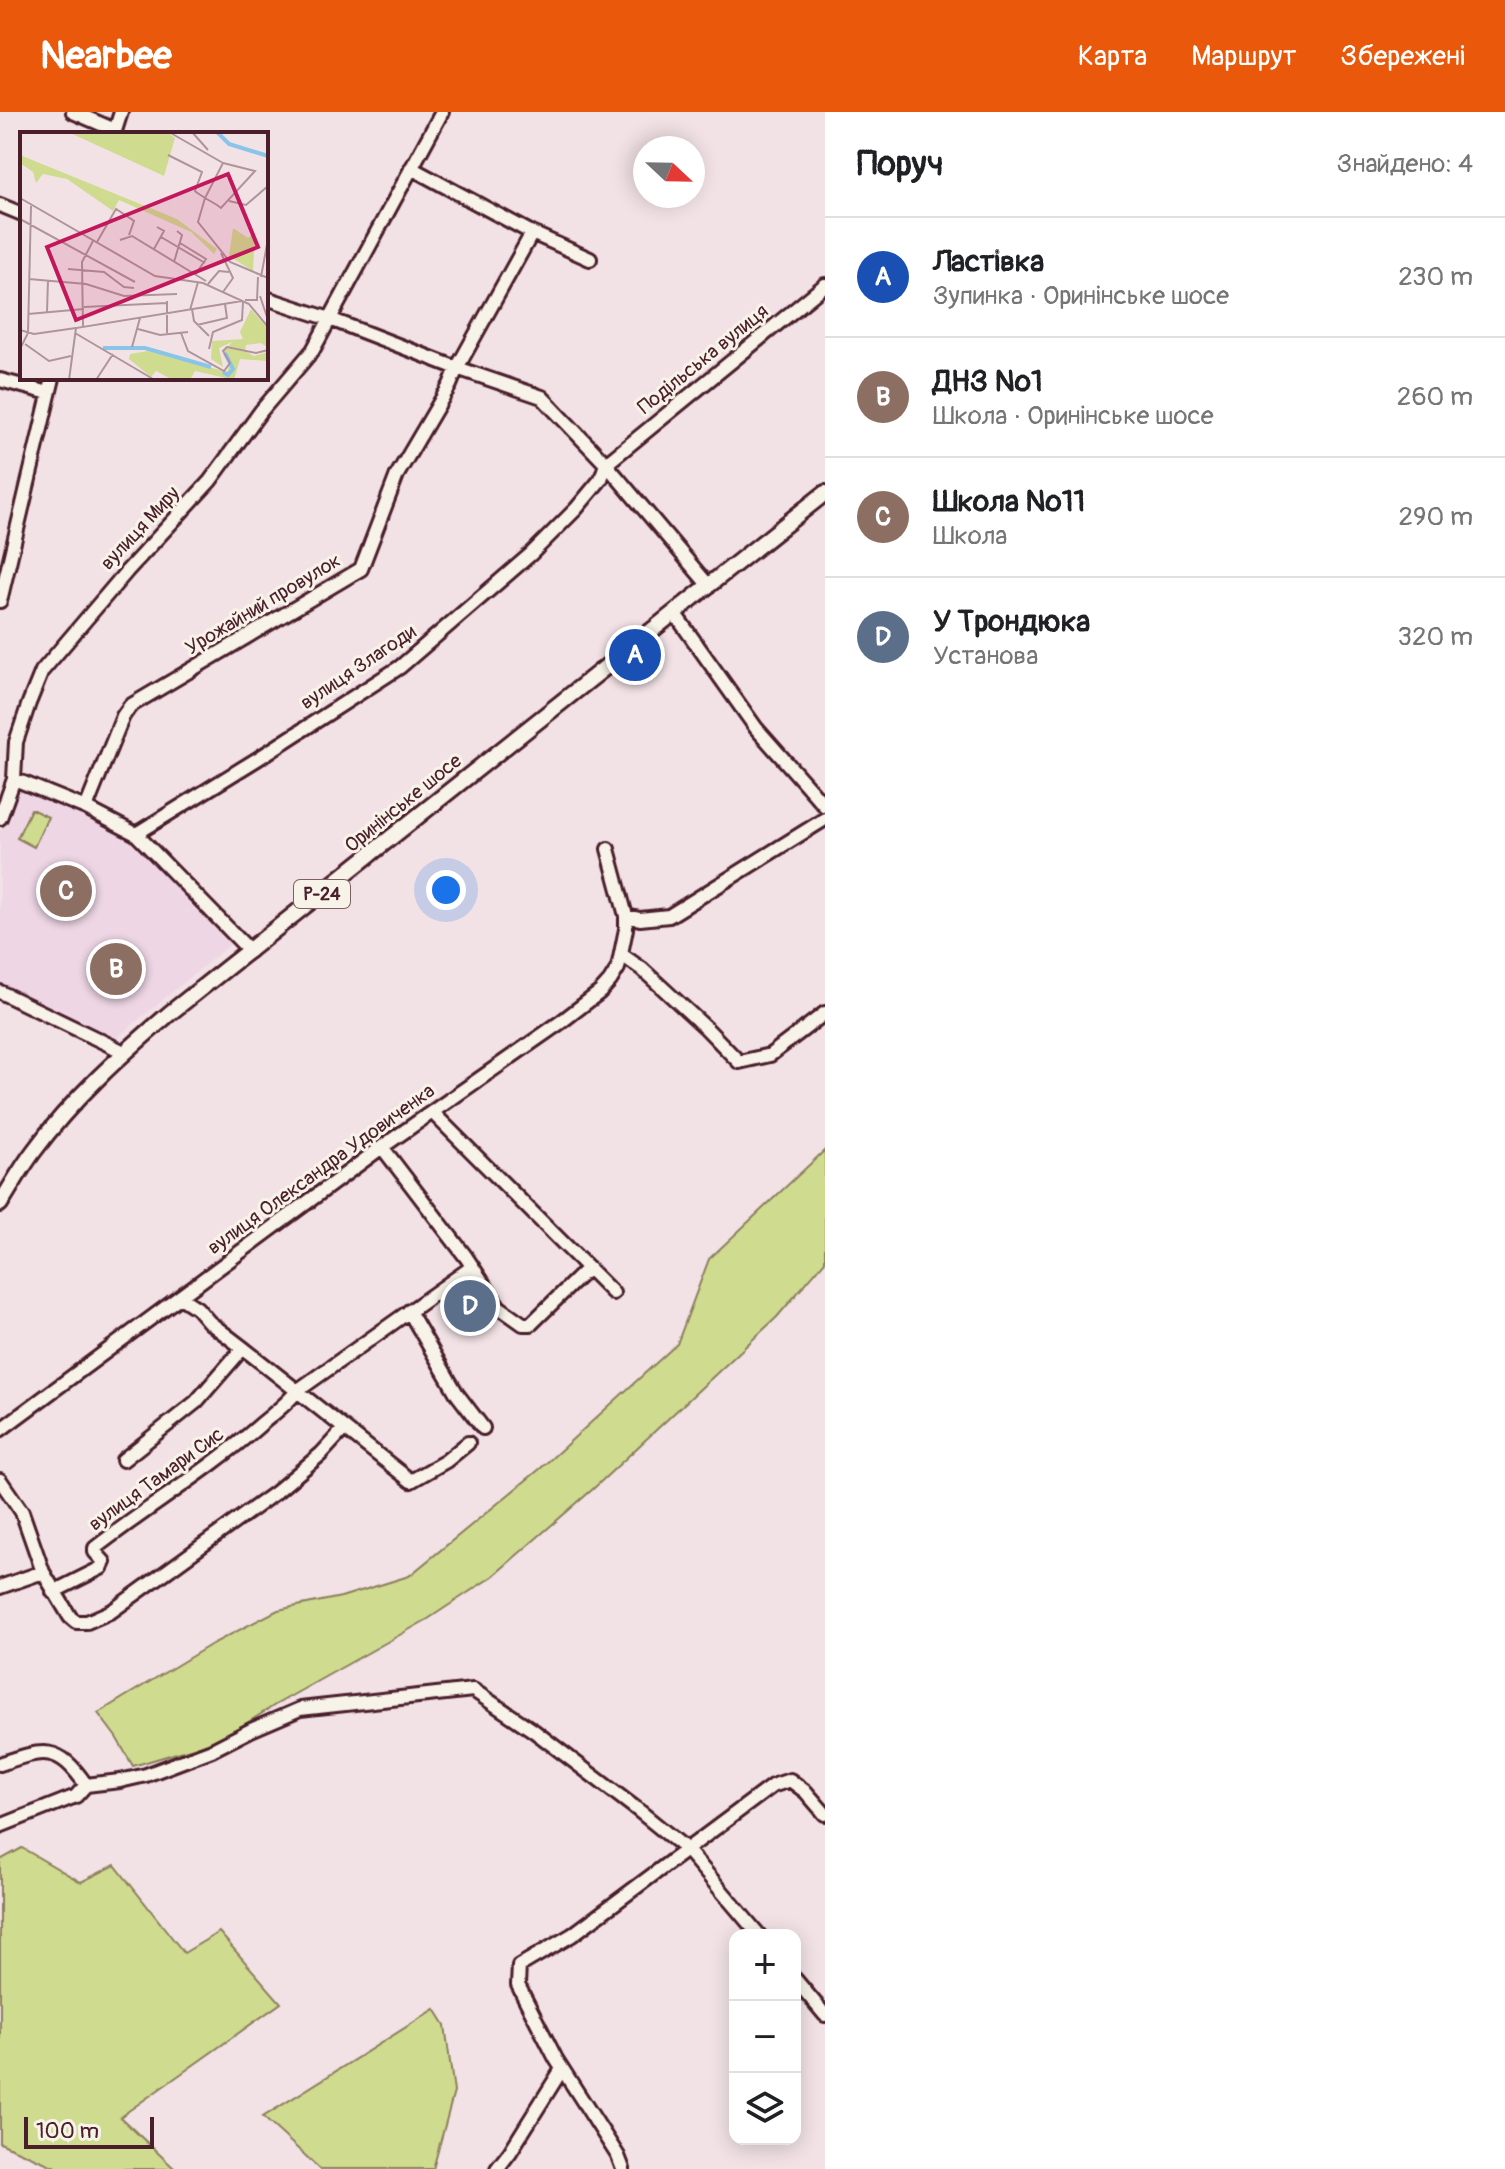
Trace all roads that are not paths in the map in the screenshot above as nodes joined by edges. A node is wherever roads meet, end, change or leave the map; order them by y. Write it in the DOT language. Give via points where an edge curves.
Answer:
graph roads {
  1 [pos="73,112"];
  2 [pos="121,112"];
  3 [pos="442,112"];
  4 [pos="115,132"];
  5 [pos="411,168"];
  6 [pos="0,205"];
  7 [pos="20,213"];
  8 [pos="532,233"];
  9 [pos="590,259"];
  10 [pos="825,285"];
  11 [pos="268,299"];
  12 [pos="330,319"];
  13 [pos="457,368"];
  14 [pos="0,380"];
  15 [pos="52,380"];
  16 [pos="49,393"];
  17 [pos="606,464"];
  18 [pos="825,493"];
  19 [pos="709,586"];
  20 [pos="0,601"];
  21 [pos="675,614"];
  22 [pos="14,779"];
  23 [pos="825,806"];
  24 [pos="86,808"];
  25 [pos="0,818"];
  26 [pos="825,819"];
  27 [pos="136,834"];
  28 [pos="608,849"];
  29 [pos="626,916"];
  30 [pos="250,951"];
  31 [pos="622,955"];
  32 [pos="0,992"];
  33 [pos="825,1013"];
  34 [pos="124,1052"];
  35 [pos="432,1112"];
  36 [pos="382,1147"];
  37 [pos="0,1204"];
  38 [pos="472,1267"];
  39 [pos="588,1268"];
  40 [pos="613,1293"];
  41 [pos="180,1297"];
  42 [pos="409,1311"];
  43 [pos="243,1348"];
  44 [pos="297,1391"];
  45 [pos="483,1428"];
  46 [pos="344,1429"];
  47 [pos="0,1430"];
  48 [pos="468,1443"];
  49 [pos="123,1460"];
  50 [pos="0,1480"];
  51 [pos="43,1572"];
  52 [pos="0,1587"];
  53 [pos="53,1592"];
  54 [pos="0,1764"];
  55 [pos="86,1785"];
  56 [pos="825,1814"];
  57 [pos="0,1826"];
  58 [pos="686,1849"];
  59 [pos="754,1929"];
  60 [pos="801,1986"];
  61 [pos="825,2015"];
  62 [pos="562,2069"];
  63 [pos="497,2169"];
  64 [pos="623,2169"];
  1 -- 4 [label="street"];
  2 -- 4 [label="street"];
  3 -- 5 [label="street, вулиця Миру"];
  5 -- 8 [label="street"];
  5 -- 12 [label="street, вулиця Миру"];
  6 -- 7 [label="street"];
  8 -- 9 [label="street"];
  8 -- 13 [label="street, Урожайний провулок"];
  10 -- 17 [label="street, Подільська вулиця"];
  11 -- 12 [label="street"];
  12 -- 13 [label="street"];
  12 -- 22 [label="street, вулиця Миру" via="307,358 210,481 48,662 16,742"];
  13 -- 17 [label="street" via="542,397"];
  13 -- 24 [label="street, Урожайний провулок" via="397,475 361,569 130,706"];
  14 -- 16 [label="street"];
  15 -- 16 [label="street"];
  16 -- 20 [label="street"];
  17 -- 19 [label="street"];
  17 -- 27 [label="street, вулиця Злагоди" via="601,479 531,554 411,658"];
  18 -- 19 [label="main road, Р-24"];
  19 -- 21 [label="main road, Р-24"];
  21 -- 23 [label="street" via="756,728"];
  21 -- 30 [label="main road, Оринінське шосе / Р-24"];
  22 -- 24 [label="street"];
  22 -- 25 [label="street"];
  24 -- 27 [label="street"];
  26 -- 29 [label="street" via="669,916"];
  27 -- 30 [label="street"];
  28 -- 29 [label="street, вулиця Олександра Удовиченка"];
  29 -- 31 [label="street, вулиця Олександра Удовиченка"];
  30 -- 34 [label="main road, Оринінське шосе / Р-24"];
  31 -- 33 [label="street" via="739,1062 770,1055"];
  31 -- 35 [label="street, вулиця Олександра Удовиченка" via="600,992"];
  32 -- 34 [label="street"];
  34 -- 37 [label="main road, Оринінське шосе / Р-24" via="33,1152"];
  35 -- 36 [label="street, вулиця Олександра Удовиченка"];
  35 -- 39 [label="street"];
  36 -- 38 [label="street"];
  36 -- 41 [label="street, вулиця Олександра Удовиченка"];
  38 -- 39 [label="street" via="499,1307 526,1326"];
  38 -- 42 [label="street"];
  39 -- 40 [label="street"];
  41 -- 43 [label="street"];
  41 -- 47 [label="street, вулиця Олександра Удовиченка"];
  42 -- 44 [label="street"];
  42 -- 45 [label="street"];
  43 -- 44 [label="street"];
  43 -- 49 [label="street, вулиця Тамари Сис" via="196,1402"];
  44 -- 46 [label="street"];
  44 -- 53 [label="street, вулиця Тамари Сис" via="235,1446 95,1548 104,1562 101,1568"];
  46 -- 48 [label="street" via="411,1481"];
  46 -- 53 [label="street" via="276,1492 97,1619 74,1620"];
  50 -- 51 [label="street" via="22,1512"];
  51 -- 52 [label="street"];
  51 -- 53 [label="street"];
  54 -- 55 [label="street" via="51,1754 65,1760"];
  55 -- 57 [label="street" via="76,1796"];
  55 -- 58 [label="street" via="146,1775 300,1709 473,1690"];
  56 -- 58 [label="street" via="790,1780 772,1786"];
  58 -- 59 [label="street"];
  58 -- 62 [label="street" via="572,1935 519,1966 518,1985"];
  60 -- 61 [label="street"];
  62 -- 63 [label="street"];
  62 -- 64 [label="street"];
}
